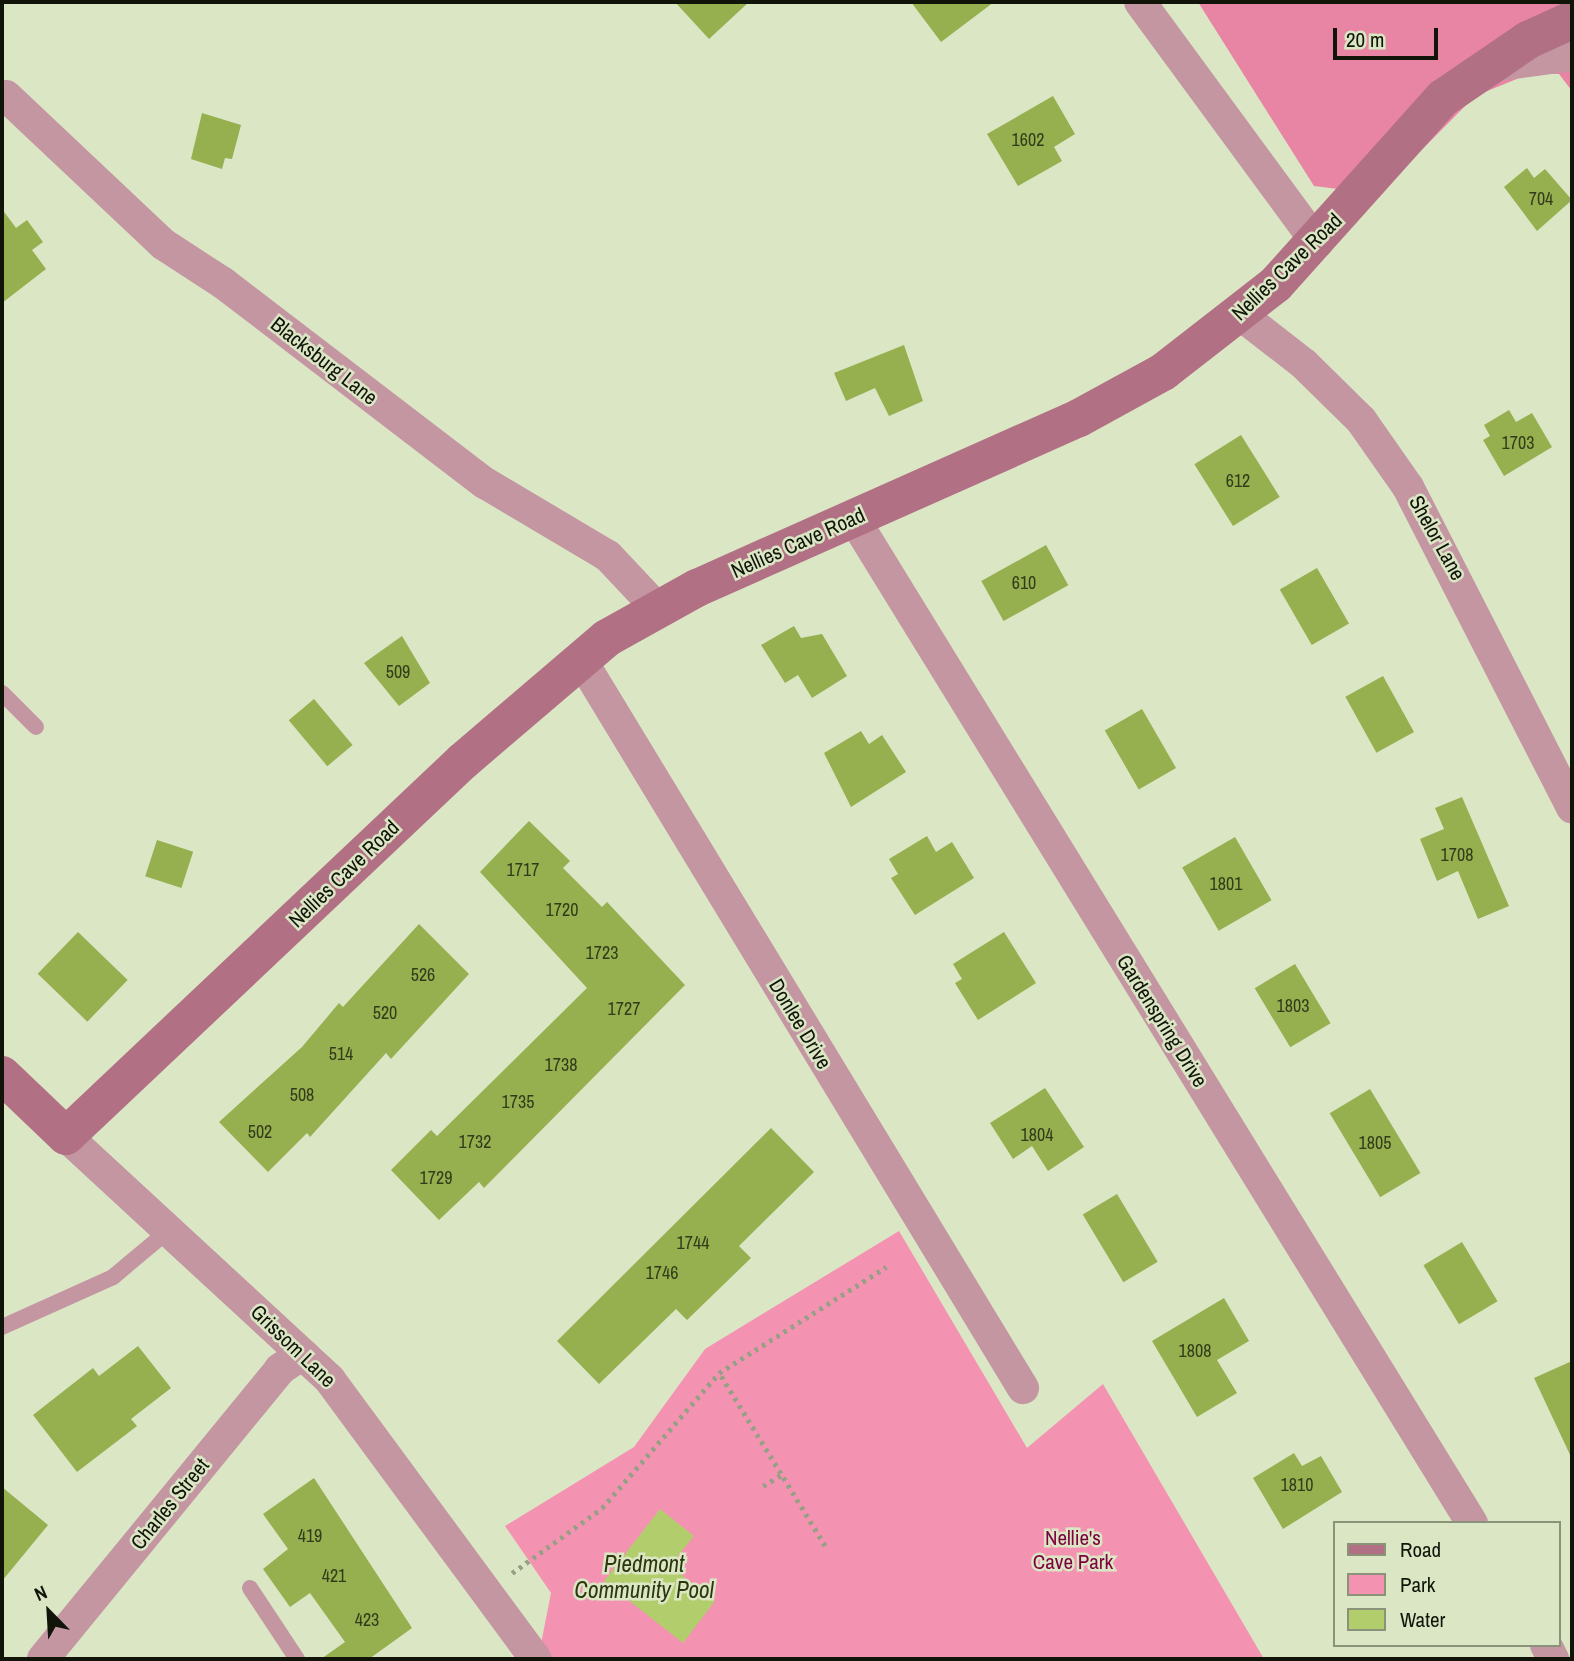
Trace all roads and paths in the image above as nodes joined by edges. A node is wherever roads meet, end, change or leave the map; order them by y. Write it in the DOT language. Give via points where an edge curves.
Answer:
graph roads {
  1 [pos="1140,2"];
  2 [pos="1564,35"];
  3 [pos="6,96"];
  4 [pos="1317,243"];
  5 [pos="1241,315"];
  6 [pos="854,519"];
  7 [pos="657,608"];
  8 [pos="580,658"];
  9 [pos="2,694"];
  10 [pos="36,727"];
  11 [pos="1572,807"];
  12 [pos="2,1075"];
  13 [pos="66,1136"];
  14 [pos="169,1230"];
  15 [pos="886,1267"];
  16 [pos="2,1328"];
  17 [pos="303,1354"];
  18 [pos="719,1373"];
  19 [pos="1023,1388"];
  20 [pos="781,1475"];
  21 [pos="763,1486"];
  22 [pos="1471,1521"];
  23 [pos="825,1546"];
  24 [pos="508,1576"];
  25 [pos="250,1588"];
  26 [pos="522,1653"];
  27 [pos="43,1659"];
  28 [pos="297,1659"];
  1 -- 4 [label="street"];
  2 -- 4 [label="street, Nellies Cave Road" via="1483,67 1417,124"];
  3 -- 7 [label="street, Blacksburg Lane" via="163,244 223,283 485,483 608,556"];
  4 -- 5 [label="street, Nellies Cave Road"];
  5 -- 6 [label="street, Nellies Cave Road" via="1107,404"];
  5 -- 11 [label="street, Shelor Lane" via="1304,364 1361,420 1401,476 1459,575"];
  6 -- 7 [label="street, Nellies Cave Road"];
  6 -- 22 [label="street, Gardenspring Drive"];
  7 -- 8 [label="street, Nellies Cave Road"];
  8 -- 13 [label="street, Nellies Cave Road"];
  8 -- 19 [label="street, Donlee Drive"];
  9 -- 10 [label="lane"];
  12 -- 13 [label="street, Grissom Lane"];
  13 -- 14 [label="street, Grissom Lane"];
  14 -- 16 [label="lane" via="113,1278"];
  14 -- 17 [label="street, Grissom Lane"];
  15 -- 18 [label="path"];
  17 -- 26 [label="street, Grissom Lane" via="374,1433"];
  17 -- 27 [label="street, Charles Street" via="281,1369"];
  18 -- 20 [label="path"];
  18 -- 24 [label="path" via="603,1508"];
  20 -- 21 [label="path"];
  20 -- 23 [label="path"];
  25 -- 28 [label="lane"];
}
